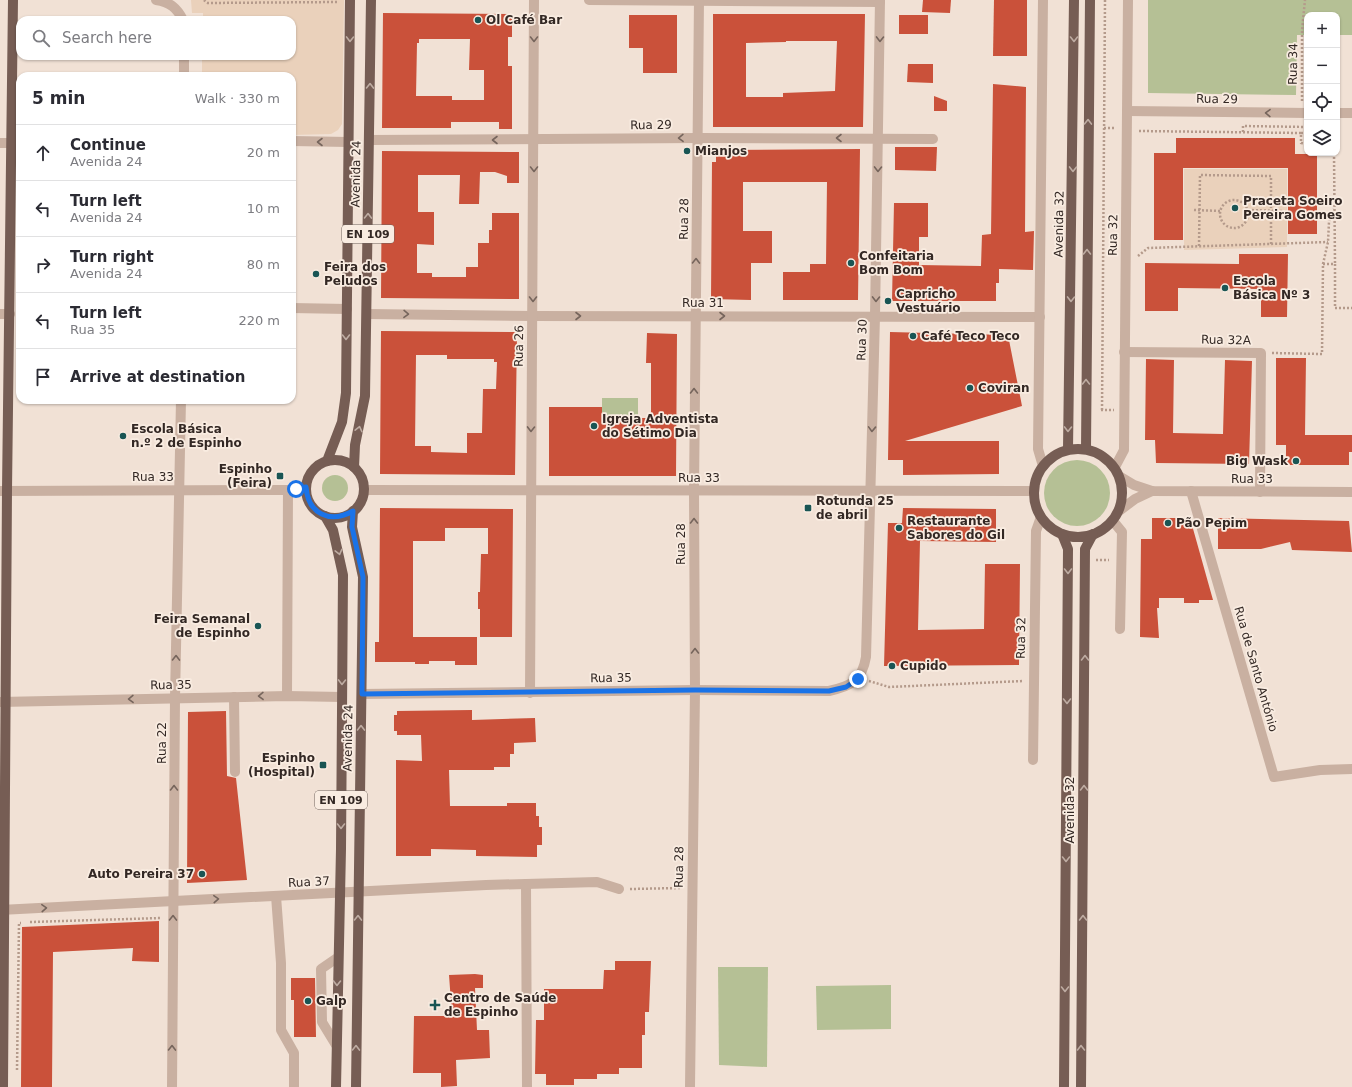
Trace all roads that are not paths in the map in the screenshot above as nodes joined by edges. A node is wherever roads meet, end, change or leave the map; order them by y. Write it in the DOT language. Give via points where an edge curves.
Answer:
graph roads {
  1 [pos="13,0"];
  2 [pos="156,0"];
  3 [pos="371,0"];
  4 [pos="534,0"];
  5 [pos="589,0"];
  6 [pos="699,0"];
  7 [pos="1043,0"];
  8 [pos="1074,0"];
  9 [pos="1090,0"];
  10 [pos="1128,0"];
  11 [pos="350,1"];
  12 [pos="880,1"];
  13 [pos="181,16"];
  14 [pos="184,60"];
  15 [pos="184,72"];
  16 [pos="1127,111"];
  17 [pos="1352,112"];
  18 [pos="1304,113"];
  19 [pos="1340,113"];
  20 [pos="699,138"];
  21 [pos="878,138"];
  22 [pos="933,139"];
  23 [pos="369,140"];
  24 [pos="534,140"];
  25 [pos="296,142"];
  26 [pos="348,142"];
  27 [pos="0,143"];
  28 [pos="16,143"];
  29 [pos="296,308"];
  30 [pos="347,309"];
  31 [pos="5,314"];
  32 [pos="367,314"];
  33 [pos="533,316"];
  34 [pos="695,316"];
  35 [pos="875,316"];
  36 [pos="1040,317"];
  37 [pos="1124,352"];
  38 [pos="181,404"];
  39 [pos="1068,449"];
  40 [pos="1086,449"];
  41 [pos="327,461"];
  42 [pos="1043,466"];
  43 [pos="354,467"];
  44 [pos="1117,471"];
  45 [pos="306,487"];
  46 [pos="179,489"];
  47 [pos="4,490"];
  48 [pos="288,490"];
  49 [pos="364,490"];
  50 [pos="530,490"];
  51 [pos="694,491"];
  52 [pos="871,491"];
  53 [pos="1034,491"];
  54 [pos="1152,491"];
  55 [pos="1191,491"];
  56 [pos="1260,492"];
  57 [pos="1352,492"];
  58 [pos="353,511"];
  59 [pos="1119,512"];
  60 [pos="325,516"];
  61 [pos="1041,518"];
  62 [pos="1113,521"];
  63 [pos="1062,534"];
  64 [pos="1093,534"];
  65 [pos="1120,628"];
  66 [pos="858,679"];
  67 [pos="695,690"];
  68 [pos="530,693"];
  69 [pos="362,694"];
  70 [pos="286,696"];
  71 [pos="234,697"];
  72 [pos="342,697"];
  73 [pos="175,698"];
  74 [pos="3,702"];
  75 [pos="1034,760"];
  76 [pos="1352,769"];
  77 [pos="235,772"];
  78 [pos="526,884"];
  79 [pos="619,889"];
  80 [pos="359,892"];
  81 [pos="340,894"];
  82 [pos="276,896"];
  83 [pos="173,901"];
  84 [pos="3,910"];
  85 [pos="337,958"];
  86 [pos="2,1025"];
  87 [pos="2,1037"];
  88 [pos="336,1045"];
  89 [pos="3,1087"];
  90 [pos="172,1087"];
  91 [pos="294,1087"];
  92 [pos="336,1087"];
  93 [pos="356,1087"];
  94 [pos="527,1087"];
  95 [pos="690,1087"];
  96 [pos="1064,1087"];
  97 [pos="1081,1087"];
  1 -- 28 [label="main road"];
  2 -- 13 [label="street" via="165,1 177,9"];
  23 -- 3 [label="main road, Avenida 24 / EN 109, one-way"];
  4 -- 24 [label="street, Rua 26, one-way"];
  5 -- 6 [label="street"];
  6 -- 12 [label="street"];
  6 -- 20 [label="street, Rua 28"];
  7 -- 36 [label="street"];
  8 -- 39 [label="main road, Avenida 32, one-way"];
  40 -- 9 [label="main road, one-way"];
  10 -- 16 [label="street, Rua 32"];
  11 -- 26 [label="main road, Avenida 24 / EN 109, one-way"];
  12 -- 21 [label="street, Rua 30, one-way"];
  14 -- 15 [label="street"];
  18 -- 16 [label="street, Rua 29, one-way"];
  16 -- 37 [label="street, Rua 32"];
  17 -- 19 [label="street"];
  21 -- 20 [label="street, Rua 29, one-way"];
  20 -- 24 [label="street, Rua 29, one-way"];
  34 -- 20 [label="street, Rua 28, one-way"];
  21 -- 22 [label="street, Rua 29"];
  21 -- 35 [label="street, Rua 30, one-way"];
  24 -- 23 [label="street, Rua 29, one-way"];
  32 -- 23 [label="main road, Avenida 24 / EN 109, one-way"];
  24 -- 33 [label="street, Rua 26, one-way"];
  26 -- 25 [label="street, one-way"];
  26 -- 30 [label="main road, Avenida 24 / EN 109"];
  27 -- 28 [label="street"];
  28 -- 31 [label="main road"];
  29 -- 30 [label="street"];
  30 -- 41 [label="main road, Avenida 24 / EN 109, one-way" via="345,400 342,422"];
  31 -- 47 [label="main road"];
  32 -- 33 [label="street, Rua 31, one-way"];
  43 -- 32 [label="main road, Avenida 24 / EN 109, one-way" via="355,445 365,396"];
  33 -- 34 [label="street, Rua 31, one-way"];
  33 -- 50 [label="street, Rua 26, one-way"];
  34 -- 35 [label="street, Rua 31, one-way"];
  51 -- 34 [label="street, Rua 28, one-way"];
  35 -- 36 [label="street, Rua 31"];
  35 -- 52 [label="street, Rua 30, one-way"];
  36 -- 42 [label="street" via="1038,449"];
  37 -- 44 [label="street, Rua 32" via="1124,450"];
  37 -- 56 [label="street, Rua 32A" via="1261,353"];
  38 -- 46 [label="street, Rua 22"];
  39 -- 40 [label="main road"];
  39 -- 42 [label="main road" via="1058,453"];
  40 -- 44 [label="main road" via="1102,456"];
  41 -- 43 [label="main road" via="341,461"];
  41 -- 45 [label="main road" via="312,471"];
  42 -- 53 [label="main road" via="1036,479"];
  43 -- 49 [label="main road, Avenida 24 / EN 109" via="360,475"];
  44 -- 54 [label="street, Rua 33" via="1134,485"];
  44 -- 59 [label="main road" via="1123,487"];
  45 -- 48 [label="street, Rua 33"];
  45 -- 60 [label="main road, Avenida 24 / EN 109" via="311,505"];
  46 -- 47 [label="street, Rua 33"];
  46 -- 48 [label="street, Rua 33"];
  73 -- 46 [label="street, Rua 22, one-way"];
  47 -- 74 [label="main road"];
  48 -- 70 [label="street"];
  49 -- 50 [label="street, Rua 33"];
  49 -- 58 [label="main road, Avenida 24 / EN 109" via="360,504"];
  50 -- 51 [label="street, Rua 33"];
  50 -- 68 [label="street, Rua 26"];
  51 -- 52 [label="street, Rua 33"];
  67 -- 51 [label="street, Rua 28, one-way"];
  52 -- 53 [label="street, Rua 33"];
  52 -- 66 [label="street, Rua 30" via="866,657 865,668"];
  53 -- 61 [label="main road"];
  54 -- 55 [label="street, Rua 33"];
  54 -- 59 [label="street, Rua 33" via="1135,499"];
  55 -- 56 [label="street, Rua 33"];
  55 -- 76 [label="street, Rua de Santo António" via="1274,777 1320,770"];
  56 -- 57 [label="street, Rua 33"];
  58 -- 60 [label="main road" via="335,518"];
  58 -- 69 [label="main road, Avenida 24 / EN 109" via="352,527 363,577"];
  59 -- 62 [label="main road"];
  60 -- 72 [label="main road, Avenida 24 / EN 109, one-way" via="333,530 343,575"];
  61 -- 63 [label="main road"];
  61 -- 75 [label="street, Rua 32" via="1036,532"];
  62 -- 64 [label="main road"];
  62 -- 65 [label="street" via="1122,532"];
  63 -- 64 [label="main road" via="1083,537"];
  63 -- 96 [label="main road, Avenida 32, one-way" via="1068,549"];
  97 -- 64 [label="main road, Avenida 32, one-way" via="1085,549"];
  66 -- 67 [label="street, Rua 35" via="846,687 829,691"];
  67 -- 68 [label="street, Rua 35"];
  67 -- 95 [label="street, Rua 28"];
  68 -- 69 [label="street, Rua 35"];
  80 -- 69 [label="main road, Avenida 24 / EN 109, one-way"];
  70 -- 71 [label="street, Rua 35, one-way"];
  70 -- 72 [label="street, Rua 35"];
  71 -- 73 [label="street, Rua 35"];
  71 -- 77 [label="street"];
  72 -- 81 [label="main road, Avenida 24 / EN 109, one-way"];
  73 -- 74 [label="street, Rua 35, one-way"];
  83 -- 73 [label="street, Rua 22, one-way"];
  74 -- 84 [label="main road"];
  78 -- 79 [label="street, Rua 37" via="597,882"];
  78 -- 80 [label="street, Rua 37"];
  78 -- 94 [label="street"];
  80 -- 81 [label="street, Rua 37"];
  93 -- 80 [label="main road, Avenida 24 / EN 109, one-way"];
  81 -- 82 [label="street, Rua 37"];
  81 -- 85 [label="main road, Avenida 24 / EN 109"];
  83 -- 82 [label="street, Rua 37, one-way"];
  82 -- 91 [label="street" via="281,963 281,1030 294,1053"];
  84 -- 83 [label="street, Rua 37, one-way"];
  90 -- 83 [label="street, Rua 22, one-way"];
  84 -- 86 [label="main road"];
  85 -- 88 [label="main road, Avenida 24 / EN 109, one-way"];
  85 -- 88 [label="street" via="321,969 322,1022"];
  86 -- 87 [label="main road"];
  87 -- 89 [label="main road"];
  88 -- 92 [label="main road, Avenida 24 / EN 109"];
}
